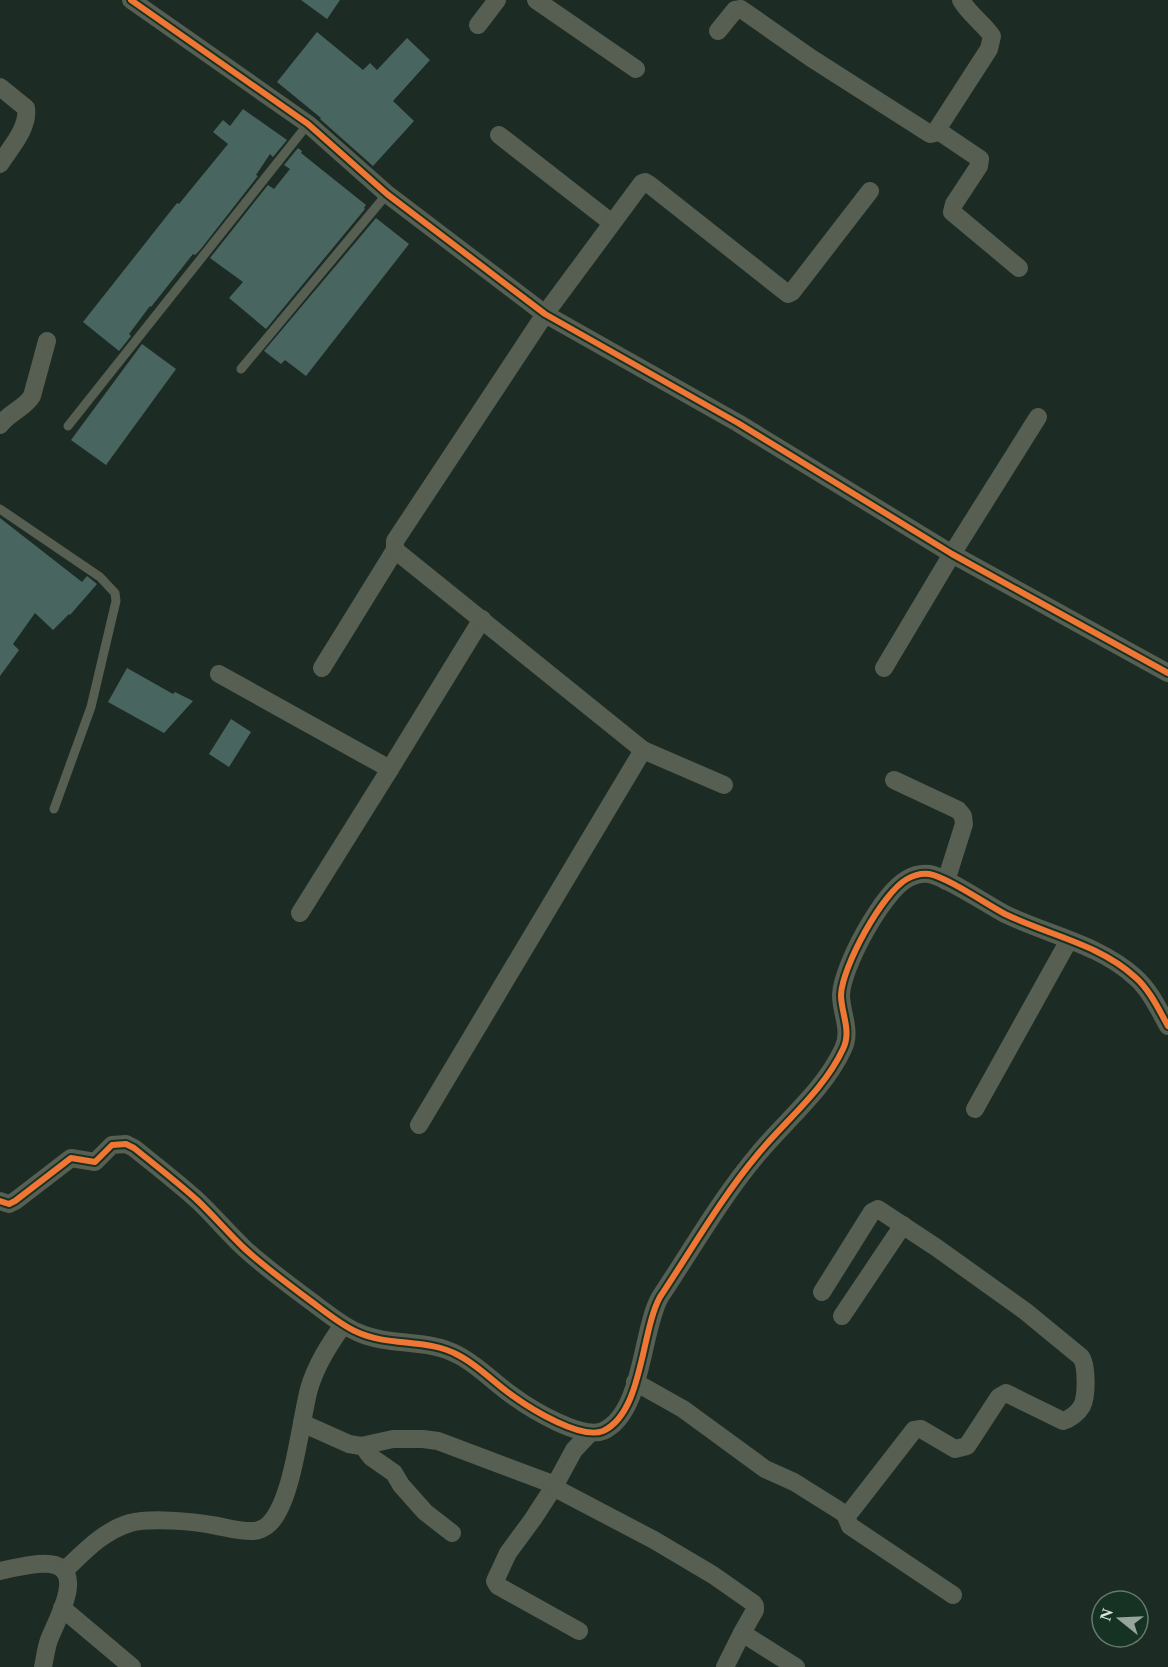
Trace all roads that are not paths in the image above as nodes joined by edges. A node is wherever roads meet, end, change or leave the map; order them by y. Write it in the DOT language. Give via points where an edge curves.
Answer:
graph roads {
  1 [pos="131,0"];
  2 [pos="497,0"];
  3 [pos="536,0"];
  4 [pos="961,0"];
  5 [pos="741,4"];
  6 [pos="478,25"];
  7 [pos="718,31"];
  8 [pos="636,69"];
  9 [pos="0,87"];
  10 [pos="308,124"];
  11 [pos="937,130"];
  12 [pos="499,135"];
  13 [pos="0,164"];
  14 [pos="870,191"];
  15 [pos="387,194"];
  16 [pos="612,224"];
  17 [pos="1019,268"];
  18 [pos="545,314"];
  19 [pos="47,341"];
  20 [pos="241,369"];
  21 [pos="1038,417"];
  22 [pos="0,425"];
  23 [pos="68,426"];
  24 [pos="0,509"];
  25 [pos="394,550"];
  26 [pos="952,554"];
  27 [pos="482,618"];
  28 [pos="322,668"];
  29 [pos="884,668"];
  30 [pos="1168,673"];
  31 [pos="219,675"];
  32 [pos="643,750"];
  33 [pos="390,769"];
  34 [pos="894,780"];
  35 [pos="724,785"];
  36 [pos="54,809"];
  37 [pos="946,881"];
  38 [pos="300,913"];
  39 [pos="1069,940"];
  40 [pos="1168,1026"];
  41 [pos="975,1109"];
  42 [pos="419,1125"];
  43 [pos="0,1201"];
  44 [pos="903,1225"];
  45 [pos="822,1292"];
  46 [pos="842,1316"];
  47 [pos="343,1325"];
  48 [pos="635,1382"];
  49 [pos="302,1424"];
  50 [pos="590,1433"];
  51 [pos="369,1445"];
  52 [pos="554,1486"];
  53 [pos="845,1514"];
  54 [pos="452,1533"];
  55 [pos="0,1571"];
  56 [pos="64,1571"];
  57 [pos="953,1594"];
  58 [pos="62,1608"];
  59 [pos="579,1631"];
  60 [pos="742,1633"];
  61 [pos="43,1667"];
  62 [pos="132,1667"];
  63 [pos="725,1667"];
  64 [pos="796,1667"];
  1 -- 10 [label="street"];
  2 -- 6 [label="street"];
  3 -- 8 [label="street"];
  4 -- 11 [label="street" via="988,30 992,42"];
  5 -- 7 [label="street"];
  5 -- 11 [label="street" via="811,58 925,132"];
  9 -- 13 [label="street" via="26,108 27,116"];
  10 -- 15 [label="street"];
  10 -- 23 [label="lane"];
  11 -- 17 [label="street" via="980,159 952,212"];
  12 -- 16 [label="street"];
  14 -- 16 [label="street" via="788,294 647,182 642,183"];
  15 -- 18 [label="street"];
  15 -- 20 [label="lane"];
  16 -- 18 [label="street"];
  18 -- 25 [label="street" via="395,541"];
  18 -- 26 [label="street" via="738,423"];
  19 -- 22 [label="street" via="32,396"];
  21 -- 26 [label="street"];
  24 -- 36 [label="lane" via="116,593 91,707"];
  25 -- 27 [label="street"];
  25 -- 28 [label="street"];
  26 -- 29 [label="street"];
  26 -- 30 [label="street"];
  27 -- 32 [label="street"];
  27 -- 33 [label="street"];
  31 -- 33 [label="street"];
  32 -- 35 [label="street"];
  32 -- 42 [label="street"];
  33 -- 38 [label="street"];
  34 -- 37 [label="street" via="958,810 963,816 964,825"];
  37 -- 39 [label="street" via="1030,926"];
  37 -- 48 [label="street" via="929,874 905,879 871,922 842,984 847,1036 844,1047 823,1080 739,1179 660,1297"];
  39 -- 40 [label="street" via="1109,958 1136,978"];
  39 -- 41 [label="street"];
  43 -- 47 [label="street" via="15,1201 71,1158 96,1162 112,1145 126,1144 197,1200 267,1268"];
  44 -- 45 [label="street" via="875,1209"];
  44 -- 46 [label="street"];
  44 -- 53 [label="street" via="1025,1311 1081,1356 1086,1367 1083,1403 1071,1418 1063,1421 1006,1393 999,1397 962,1449 955,1449 921,1429 914,1430"];
  47 -- 49 [label="street" via="316,1369"];
  47 -- 50 [label="street" via="373,1338 438,1347 459,1355 513,1396 576,1430"];
  48 -- 50 [label="street" via="613,1424"];
  48 -- 53 [label="street" via="699,1420 765,1469"];
  49 -- 51 [label="street" via="350,1444"];
  49 -- 56 [label="street" via="289,1482 277,1513 260,1530 133,1522 102,1537"];
  50 -- 52 [label="street" via="574,1450"];
  51 -- 52 [label="street" via="393,1439 438,1441"];
  51 -- 54 [label="street" via="367,1452 371,1457 390,1470 425,1512"];
  52 -- 59 [label="street" via="508,1553 495,1581"];
  52 -- 60 [label="street" via="654,1540 753,1603 755,1610"];
  53 -- 57 [label="street" via="850,1526"];
  55 -- 56 [label="street" via="46,1564"];
  56 -- 58 [label="street" via="69,1588"];
  58 -- 61 [label="street" via="48,1641"];
  58 -- 62 [label="street"];
  60 -- 63 [label="street"];
  60 -- 64 [label="street"];
}
